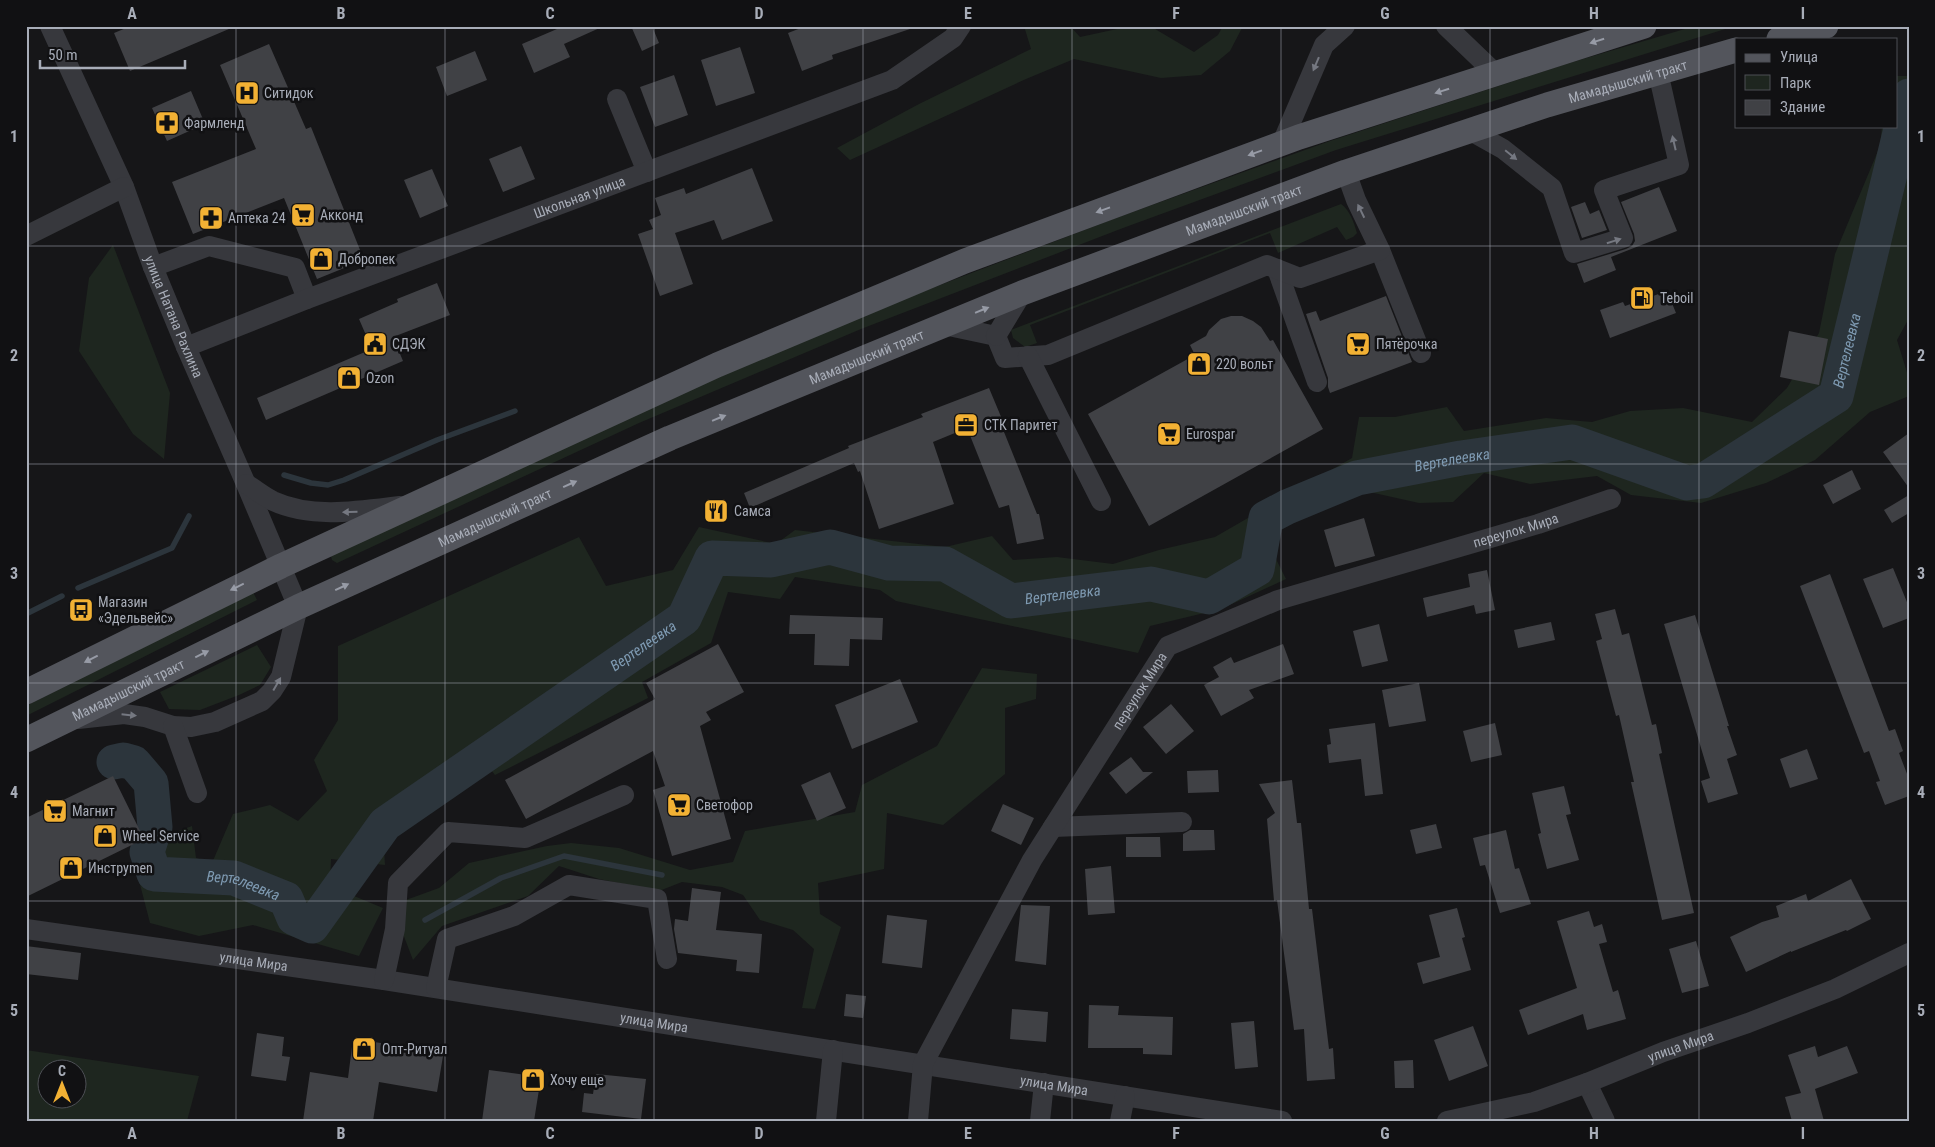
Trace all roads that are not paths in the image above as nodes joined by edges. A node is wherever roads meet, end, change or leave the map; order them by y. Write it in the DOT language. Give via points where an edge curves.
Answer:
graph roads {
  1 [pos="50,26"];
  2 [pos="961,26"];
  3 [pos="1345,26"];
  4 [pos="1446,26"];
  5 [pos="1644,26"];
  6 [pos="1826,26"];
  7 [pos="1783,38"];
  8 [pos="1735,50"];
  9 [pos="1658,72"];
  10 [pos="1496,74"];
  11 [pos="617,99"];
  12 [pos="1469,130"];
  13 [pos="1282,143"];
  14 [pos="647,172"];
  15 [pos="1346,172"];
  16 [pos="124,187"];
  17 [pos="26,236"];
  18 [pos="1380,250"];
  19 [pos="153,267"];
  20 [pos="1277,269"];
  21 [pos="1022,294"];
  22 [pos="307,299"];
  23 [pos="944,325"];
  24 [pos="996,336"];
  25 [pos="186,347"];
  26 [pos="1421,353"];
  27 [pos="1028,356"];
  28 [pos="1317,382"];
  29 [pos="246,484"];
  30 [pos="1611,499"];
  31 [pos="1101,501"];
  32 [pos="416,504"];
  33 [pos="281,566"];
  34 [pos="298,608"];
  35 [pos="26,692"];
  36 [pos="64,722"];
  37 [pos="173,726"];
  38 [pos="26,740"];
  39 [pos="197,793"];
  40 [pos="624,795"];
  41 [pos="1182,822"];
  42 [pos="1053,827"];
  43 [pos="26,929"];
  44 [pos="1909,953"];
  45 [pos="667,959"];
  46 [pos="384,980"];
  47 [pos="436,988"];
  48 [pos="833,1050"];
  49 [pos="923,1064"];
  50 [pos="1587,1082"];
  51 [pos="1044,1083"];
  52 [pos="1125,1096"];
  53 [pos="826,1121"];
  54 [pos="918,1121"];
  55 [pos="1040,1121"];
  56 [pos="1120,1121"];
  57 [pos="1282,1121"];
  58 [pos="1447,1121"];
  59 [pos="1605,1121"];
  1 -- 16 [label="street, улица Натана Рахлина"];
  2 -- 14 [label="street, Школьная улица" via="953,38 892,80"];
  3 -- 13 [label="street, one-way" via="1324,44"];
  4 -- 10 [label="street"];
  5 -- 10 [label="main road, one-way"];
  6 -- 7 [label="main road"];
  8 -- 9 [label="main road, Мамадышский тракт"];
  9 -- 12 [label="main road, Мамадышский тракт"];
  12 -- 9 [label="street, one-way" via="1503,149 1552,188 1574,253 1623,238 1604,190 1679,165"];
  10 -- 13 [label="main road, one-way"];
  11 -- 14 [label="street"];
  12 -- 15 [label="main road, Мамадышский тракт"];
  13 -- 32 [label="main road, one-way" via="965,261 717,365"];
  14 -- 22 [label="street, Школьная улица"];
  18 -- 15 [label="street, one-way"];
  15 -- 21 [label="main road, Мамадышский тракт"];
  16 -- 17 [label="street"];
  16 -- 19 [label="street, улица Натана Рахлина"];
  18 -- 20 [label="street" via="1300,278"];
  18 -- 26 [label="street"];
  19 -- 22 [label="street" via="209,246 295,268"];
  19 -- 25 [label="street, улица Натана Рахлина"];
  20 -- 27 [label="street" via="1267,266 1048,355"];
  20 -- 28 [label="street"];
  23 -- 21 [label="main road, Мамадышский тракт, one-way"];
  21 -- 24 [label="street"];
  22 -- 25 [label="street, Школьная улица"];
  23 -- 24 [label="street"];
  34 -- 23 [label="main road, Мамадышский тракт, one-way" via="670,438"];
  24 -- 27 [label="street" via="1005,358"];
  25 -- 29 [label="street, улица Натана Рахлина"];
  27 -- 31 [label="street"];
  32 -- 29 [label="street, one-way" via="351,512 313,511 272,501"];
  29 -- 33 [label="street, улица Натана Рахлина"];
  30 -- 42 [label="street, переулок Мира" via="1278,600 1168,646"];
  32 -- 33 [label="main road"];
  33 -- 34 [label="street, улица Натана Рахлина"];
  33 -- 35 [label="main road, one-way"];
  36 -- 34 [label="main road, Мамадышский тракт, one-way"];
  37 -- 34 [label="street, one-way" via="191,727 215,722 262,701 281,677"];
  36 -- 37 [label="street, one-way" via="124,714"];
  36 -- 38 [label="main road, Мамадышский тракт"];
  37 -- 39 [label="street"];
  40 -- 46 [label="street" via="525,838 448,832 398,883 395,929"];
  41 -- 42 [label="street"];
  42 -- 49 [label="street, переулок Мира" via="1032,860"];
  43 -- 46 [label="street, улица Мира"];
  44 -- 50 [label="street, улица Мира" via="1835,990"];
  45 -- 47 [label="street" via="658,899 569,885 514,916 447,939"];
  46 -- 47 [label="street, улица Мира"];
  47 -- 48 [label="street, улица Мира"];
  48 -- 49 [label="street, улица Мира"];
  48 -- 53 [label="street"];
  49 -- 51 [label="street, улица Мира"];
  49 -- 54 [label="street"];
  50 -- 58 [label="street, улица Мира" via="1534,1102"];
  50 -- 59 [label="street"];
  51 -- 52 [label="street, улица Мира"];
  51 -- 55 [label="street"];
  52 -- 56 [label="street"];
  52 -- 57 [label="street, улица Мира"];
}
